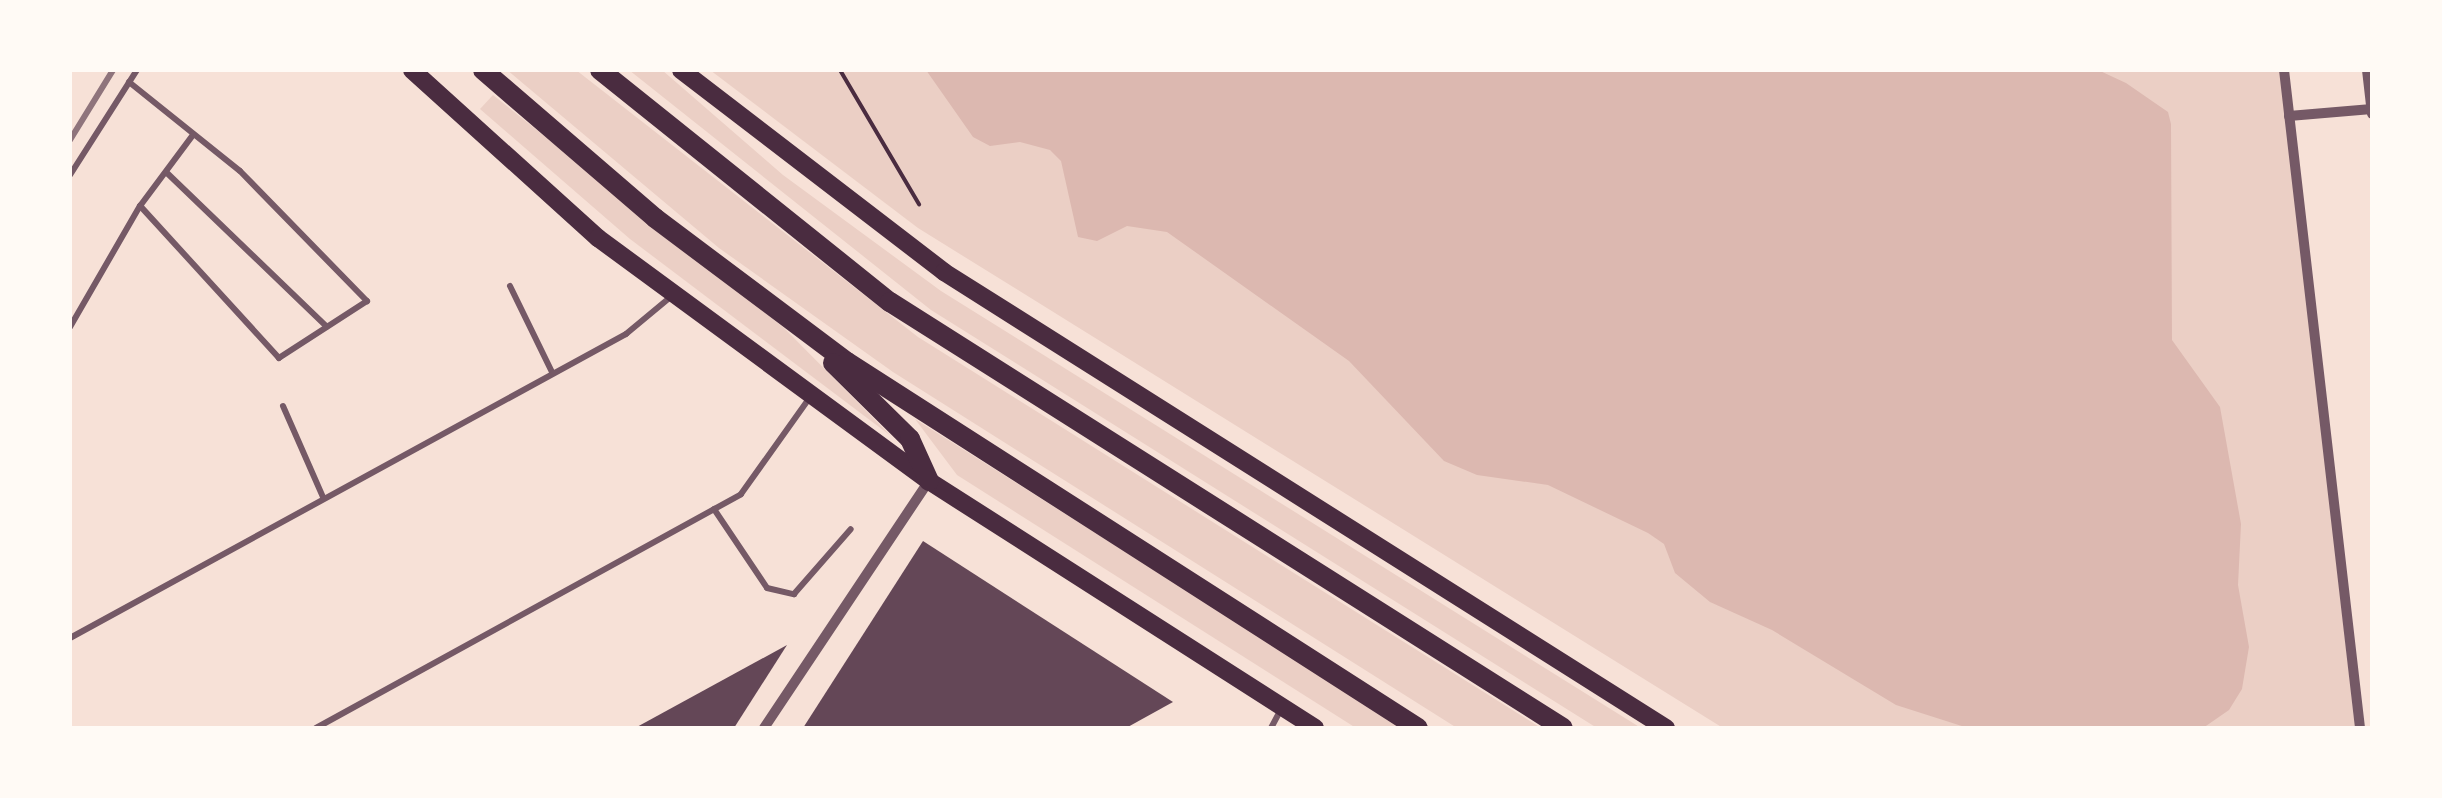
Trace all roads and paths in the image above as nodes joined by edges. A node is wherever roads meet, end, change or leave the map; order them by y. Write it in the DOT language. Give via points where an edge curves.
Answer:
graph roads {
  1 [pos="137,70"];
  2 [pos="412,70"];
  3 [pos="483,70"];
  4 [pos="600,70"];
  5 [pos="681,70"];
  6 [pos="840,70"];
  7 [pos="2284,70"];
  8 [pos="2367,70"];
  9 [pos="129,82"];
  10 [pos="2372,111"];
  11 [pos="2289,116"];
  12 [pos="194,135"];
  13 [pos="166,172"];
  14 [pos="70,175"];
  15 [pos="919,204"];
  16 [pos="140,206"];
  17 [pos="510,286"];
  18 [pos="674,294"];
  19 [pos="782,313"];
  20 [pos="70,326"];
  21 [pos="326,327"];
  22 [pos="552,372"];
  23 [pos="812,395"];
  24 [pos="284,406"];
  25 [pos="929,481"];
  26 [pos="323,498"];
  27 [pos="714,509"];
  28 [pos="851,530"];
  29 [pos="70,638"];
  30 [pos="1282,707"];
  31 [pos="2361,724"];
  32 [pos="316,728"];
  33 [pos="764,728"];
  34 [pos="1271,728"];
  35 [pos="1315,728"];
  36 [pos="1418,728"];
  37 [pos="1564,728"];
  38 [pos="1666,728"];
  1 -- 9 [label="lane"];
  2 -- 18 [label="main road" via="598,238"];
  3 -- 19 [label="highway" via="656,218"];
  4 -- 37 [label="highway" via="890,302"];
  5 -- 38 [label="main road" via="944,272"];
  6 -- 15 [label="path"];
  7 -- 11 [label="street"];
  8 -- 10 [label="street"];
  9 -- 12 [label="lane"];
  9 -- 14 [label="lane"];
  10 -- 11 [label="street"];
  11 -- 31 [label="street"];
  12 -- 13 [label="lane"];
  12 -- 21 [label="lane" via="240,170 367,301"];
  13 -- 16 [label="lane"];
  13 -- 21 [label="lane"];
  16 -- 20 [label="lane"];
  16 -- 21 [label="lane" via="279,358"];
  17 -- 22 [label="lane"];
  18 -- 22 [label="lane" via="626,334"];
  18 -- 23 [label="main road"];
  19 -- 25 [label="highway" via="910,439"];
  19 -- 36 [label="highway" via="938,422"];
  22 -- 26 [label="lane"];
  23 -- 25 [label="main road"];
  23 -- 27 [label="lane" via="741,494"];
  24 -- 26 [label="lane"];
  25 -- 30 [label="main road"];
  25 -- 33 [label="street"];
  26 -- 29 [label="lane"];
  27 -- 28 [label="lane" via="766,588 794,594"];
  27 -- 32 [label="lane"];
  30 -- 34 [label="lane"];
  30 -- 35 [label="main road"];
}
